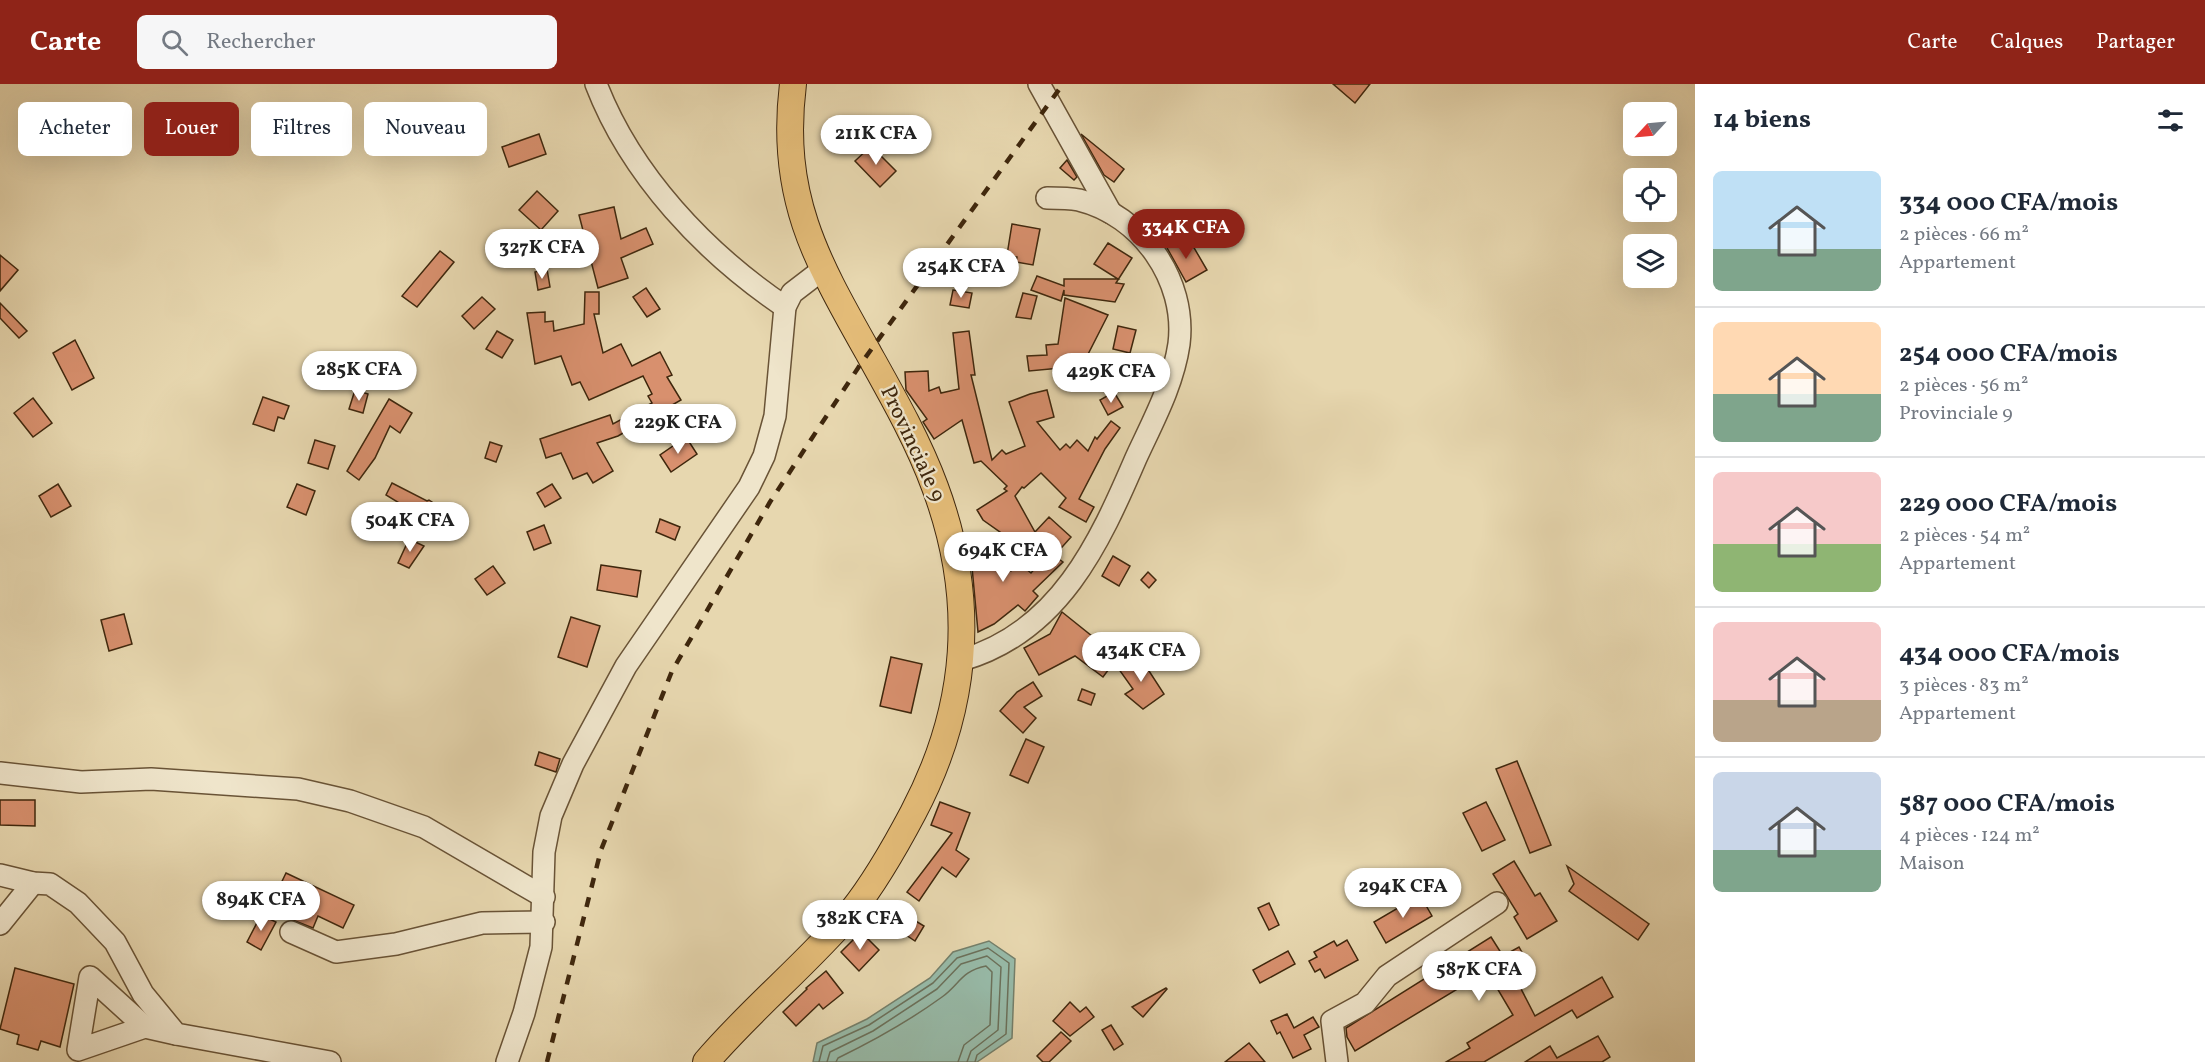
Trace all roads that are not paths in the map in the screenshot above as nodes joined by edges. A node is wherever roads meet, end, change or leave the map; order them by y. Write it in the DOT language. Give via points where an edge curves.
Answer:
graph roads {
  1 [pos="596,84"];
  2 [pos="793,84"];
  3 [pos="1039,84"];
  4 [pos="1047,198"];
  5 [pos="1111,213"];
  6 [pos="822,270"];
  7 [pos="785,307"];
  8 [pos="962,660"];
  9 [pos="0,773"];
  10 [pos="0,875"];
  11 [pos="33,883"];
  12 [pos="544,897"];
  13 [pos="1497,903"];
  14 [pos="543,922"];
  15 [pos="0,924"];
  16 [pos="291,932"];
  17 [pos="145,1027"];
  18 [pos="176,1034"];
  19 [pos="330,1062"];
  20 [pos="507,1062"];
  21 [pos="706,1062"];
  22 [pos="1337,1062"];
  1 -- 7 [label="street" via="628,150 652,183 707,244 759,290"];
  2 -- 6 [label="main road, Provinciale 9" via="789,126 792,174 799,207"];
  3 -- 5 [label="street"];
  4 -- 5 [label="street" via="1078,200"];
  5 -- 8 [label="street" via="1157,253 1172,289 1179,312 1179,343 1168,388 1118,501 1084,564 1050,608 1018,635 989,652"];
  6 -- 7 [label="street" via="792,294"];
  6 -- 8 [label="main road, Provinciale 9" via="900,410 935,487 959,582"];
  7 -- 12 [label="street" via="777,408 764,456 748,487 626,666 573,764 547,830"];
  8 -- 21 [label="main road, Provinciale 9" via="955,704 937,764 873,884 850,913"];
  9 -- 12 [label="street" via="81,782 151,779 298,789 350,801 424,827"];
  10 -- 11 [label="street"];
  11 -- 15 [label="street"];
  11 -- 18 [label="street" via="50,884 62,891 100,924 115,942 143,994"];
  12 -- 14 [label="street"];
  13 -- 22 [label="street" via="1387,976 1365,1003 1332,1021"];
  14 -- 16 [label="street" via="482,923 396,944 336,952"];
  14 -- 20 [label="street" via="532,986"];
  17 -- 18 [label="street"];
  18 -- 19 [label="street"];
}
